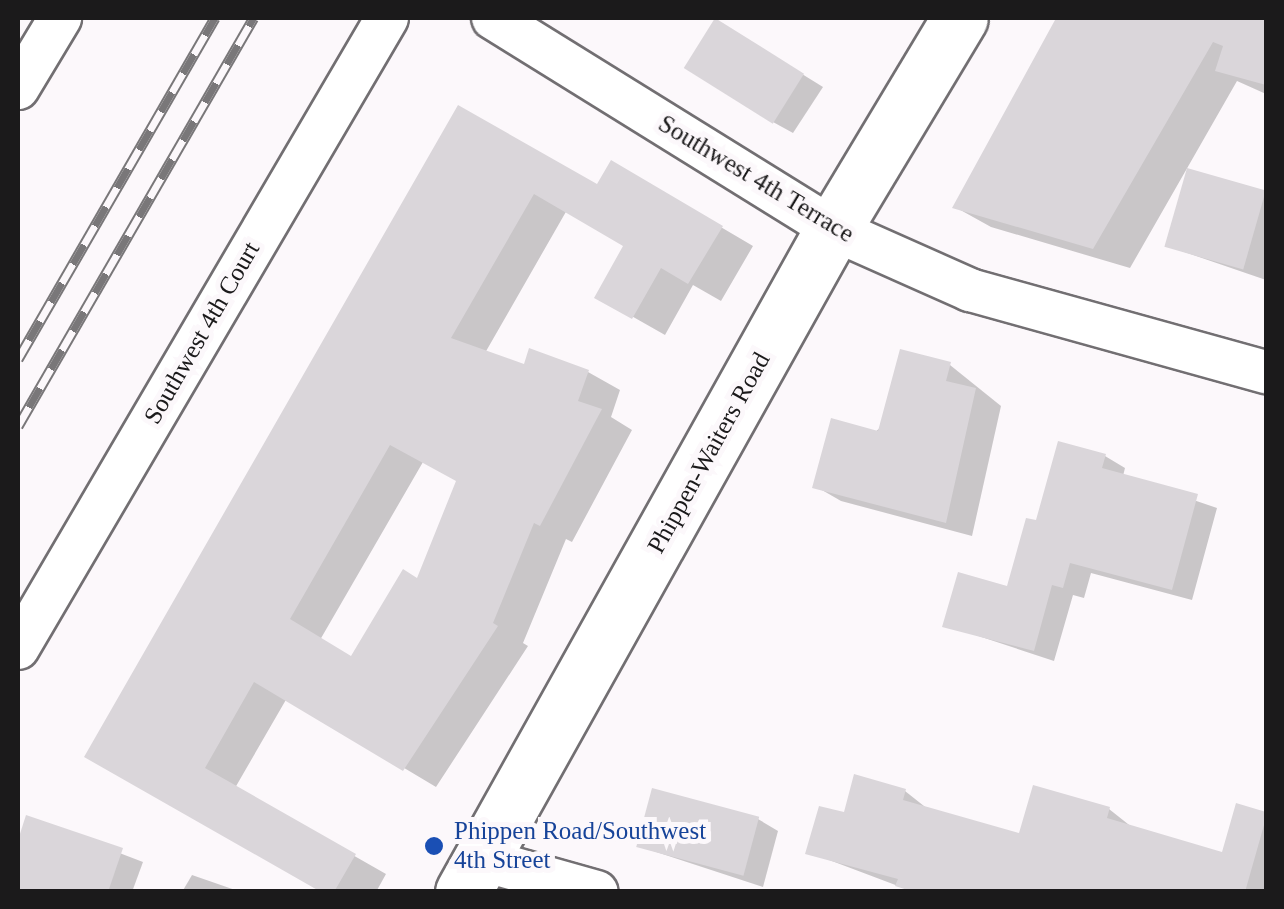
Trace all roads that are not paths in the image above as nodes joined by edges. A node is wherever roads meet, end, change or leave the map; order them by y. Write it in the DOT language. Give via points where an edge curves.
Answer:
graph roads {
  1 [pos="60,18"];
  2 [pos="388,18"];
  3 [pos="493,18"];
  4 [pos="960,18"];
  5 [pos="18,88"];
  6 [pos="833,229"];
  7 [pos="1266,372"];
  8 [pos="18,648"];
  9 [pos="473,876"];
  10 [pos="597,892"];
  1 -- 5 [label="street"];
  2 -- 8 [label="street, Southwest 4th Court"];
  3 -- 6 [label="street, Southwest 4th Terrace"];
  4 -- 6 [label="street, Phippen-Waiters Road"];
  6 -- 7 [label="street, Southwest 4th Terrace" via="970,290"];
  6 -- 9 [label="street, Phippen-Waiters Road"];
  9 -- 10 [label="street"];
}
